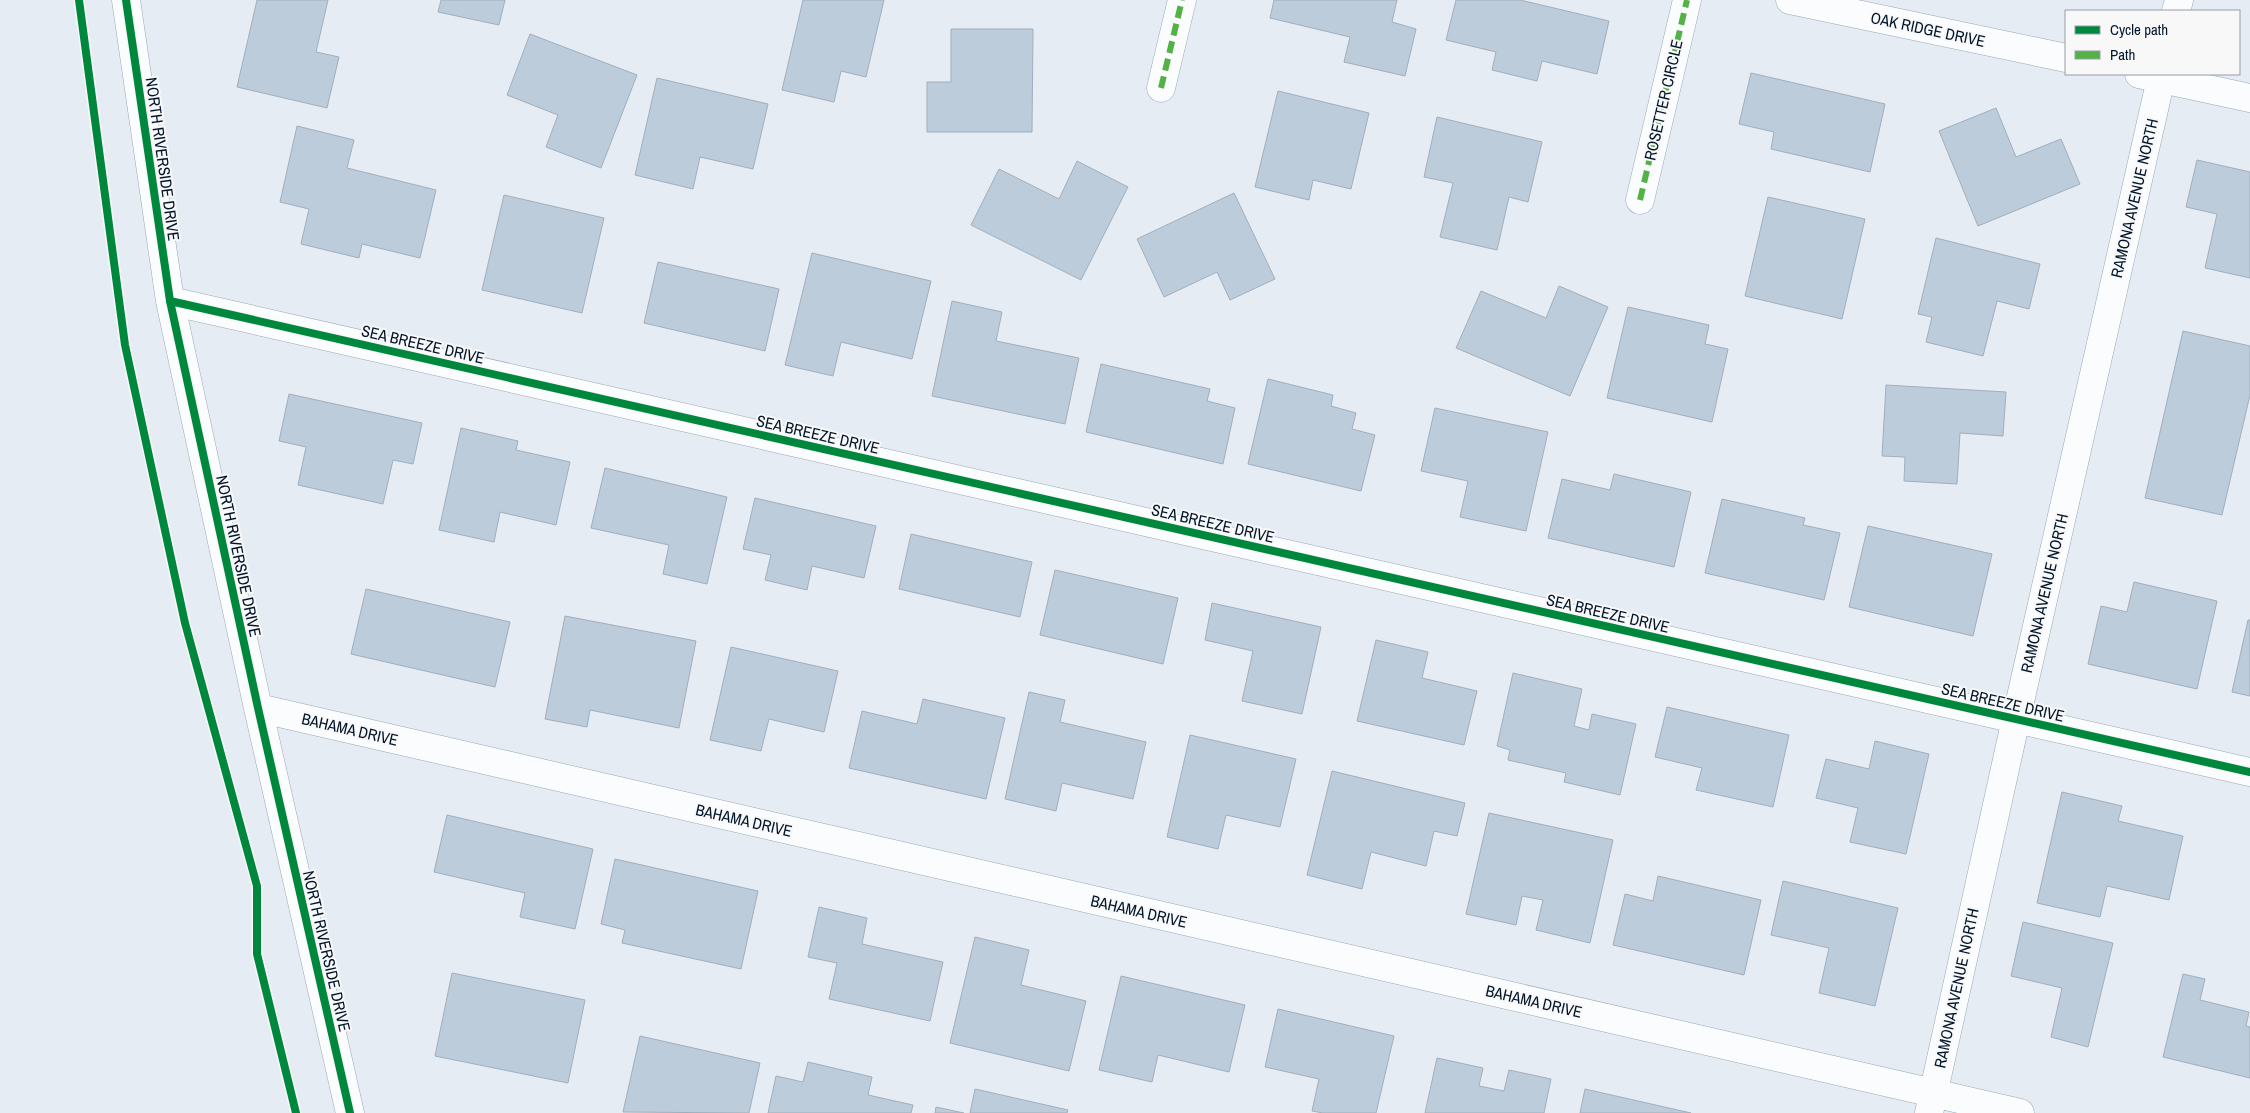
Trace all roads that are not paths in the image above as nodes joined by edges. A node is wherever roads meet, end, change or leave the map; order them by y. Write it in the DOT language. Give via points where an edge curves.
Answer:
graph roads {
  1 [pos="126,0"];
  2 [pos="1182,0"];
  3 [pos="1687,0"];
  4 [pos="1790,0"];
  5 [pos="2065,58"];
  6 [pos="2154,75"];
  7 [pos="1161,88"];
  8 [pos="2250,98"];
  9 [pos="1640,200"];
  10 [pos="170,301"];
  11 [pos="258,708"];
  12 [pos="2016,719"];
  13 [pos="2250,772"];
  14 [pos="1931,1103"];
  15 [pos="350,1113"];
  16 [pos="2020,1113"];
  1 -- 10 [label="street, NORTH RIVERSIDE DRIVE"];
  2 -- 7 [label="street"];
  3 -- 9 [label="street, ROSETTER CIRCLE"];
  4 -- 5 [label="street, OAK RIDGE DRIVE"];
  6 -- 8 [label="street"];
  6 -- 12 [label="street, RAMONA AVENUE NORTH"];
  10 -- 11 [label="street, NORTH RIVERSIDE DRIVE"];
  10 -- 12 [label="street, SEA BREEZE DRIVE"];
  11 -- 14 [label="street, BAHAMA DRIVE"];
  11 -- 15 [label="street, NORTH RIVERSIDE DRIVE"];
  12 -- 13 [label="street, SEA BREEZE DRIVE"];
  12 -- 14 [label="street, RAMONA AVENUE NORTH"];
  14 -- 16 [label="street, BAHAMA DRIVE"];
}
